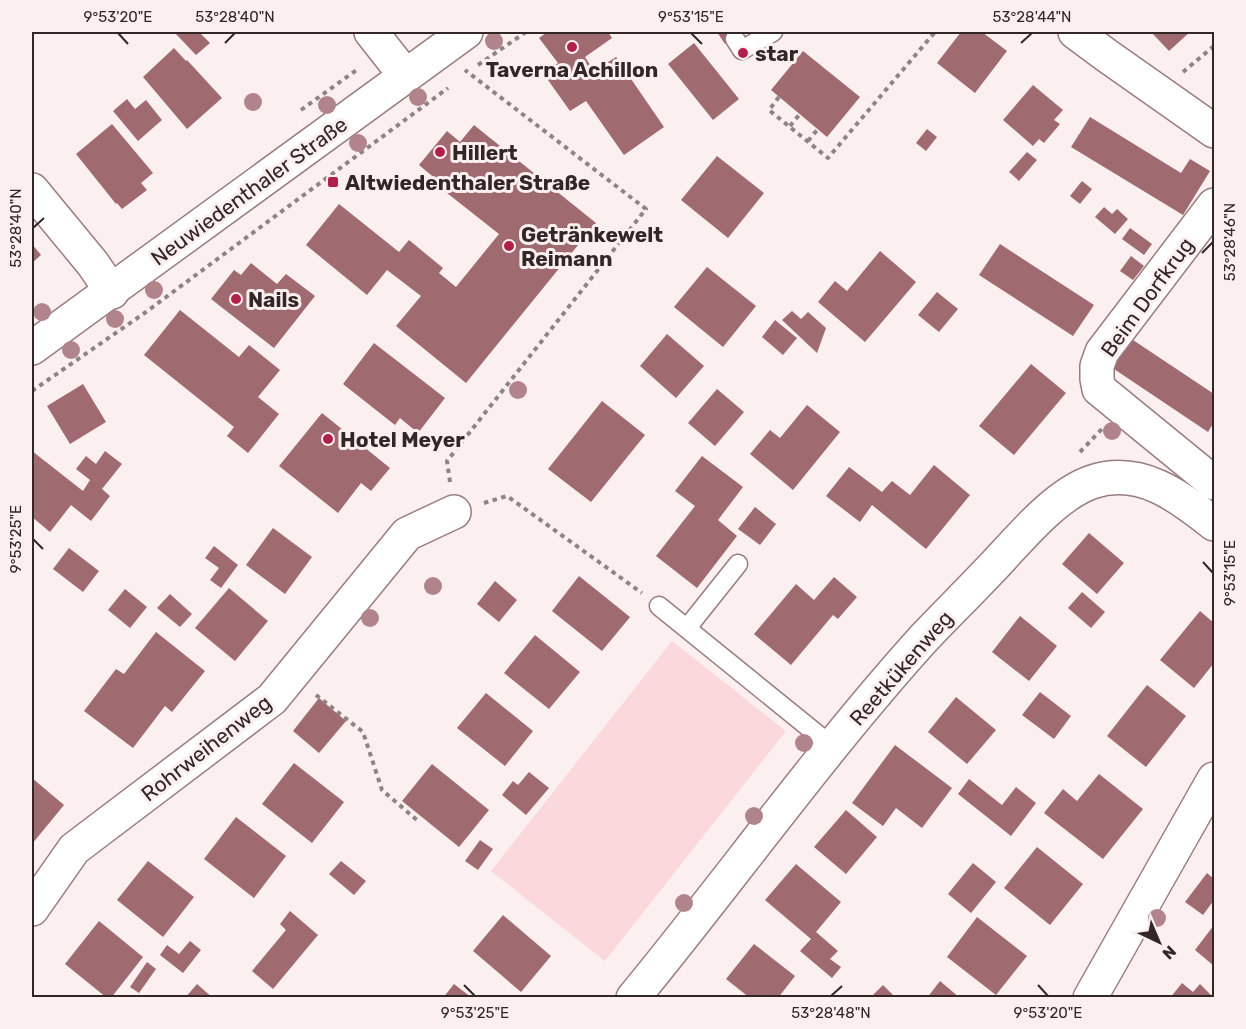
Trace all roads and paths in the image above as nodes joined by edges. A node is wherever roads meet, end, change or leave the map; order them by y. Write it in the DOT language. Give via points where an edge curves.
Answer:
graph roads {
  1 [pos="372,32"];
  2 [pos="526,32"];
  3 [pos="772,32"];
  4 [pos="935,32"];
  5 [pos="1075,32"];
  6 [pos="456,38"];
  7 [pos="735,39"];
  8 [pos="1215,46"];
  9 [pos="468,73"];
  10 [pos="405,75"];
  11 [pos="448,87"];
  12 [pos="1159,93"];
  13 [pos="779,98"];
  14 [pos="800,114"];
  15 [pos="789,126"];
  16 [pos="818,129"];
  17 [pos="1215,131"];
  18 [pos="808,141"];
  19 [pos="32,190"];
  20 [pos="1215,206"];
  21 [pos="112,292"];
  22 [pos="32,348"];
  23 [pos="32,391"];
  24 [pos="1215,483"];
  25 [pos="454,512"];
  26 [pos="1215,524"];
  27 [pos="738,564"];
  28 [pos="659,606"];
  29 [pos="687,628"];
  30 [pos="292,676"];
  31 [pos="833,747"];
  32 [pos="1215,778"];
  33 [pos="418,821"];
  34 [pos="32,909"];
  35 [pos="648,992"];
  36 [pos="1090,998"];
  1 -- 10 [label="street"];
  2 -- 9 [label="path"];
  3 -- 7 [label="lane" via="742,50"];
  4 -- 18 [label="path" via="828,158"];
  5 -- 12 [label="street"];
  6 -- 9 [label="path"];
  6 -- 10 [label="street, Neuwiedenthaler Straße"];
  8 -- 12 [label="path"];
  9 -- 25 [label="path" via="646,209 447,461"];
  10 -- 21 [label="street, Neuwiedenthaler Straße"];
  11 -- 23 [label="path" via="146,312"];
  12 -- 17 [label="street"];
  13 -- 15 [label="path" via="769,110"];
  14 -- 15 [label="path"];
  15 -- 18 [label="path"];
  16 -- 18 [label="path"];
  19 -- 21 [label="street"];
  20 -- 24 [label="street, Beim Dorfkrug" via="1102,352 1097,366 1099,389"];
  21 -- 22 [label="street, Neuwiedenthaler Straße"];
  25 -- 28 [label="path" via="507,496"];
  25 -- 30 [label="street, Rohrweihenweg" via="406,534"];
  26 -- 31 [label="street, Reetkükenweg" via="1176,495 1130,477 1078,487 1037,522 924,638"];
  27 -- 29 [label="lane"];
  28 -- 29 [label="lane"];
  29 -- 31 [label="lane"];
  30 -- 33 [label="path" via="363,732 382,790"];
  30 -- 34 [label="street, Rohrweihenweg" via="272,699 75,849"];
  31 -- 35 [label="street, Reetkükenweg"];
  32 -- 36 [label="street"];
}
